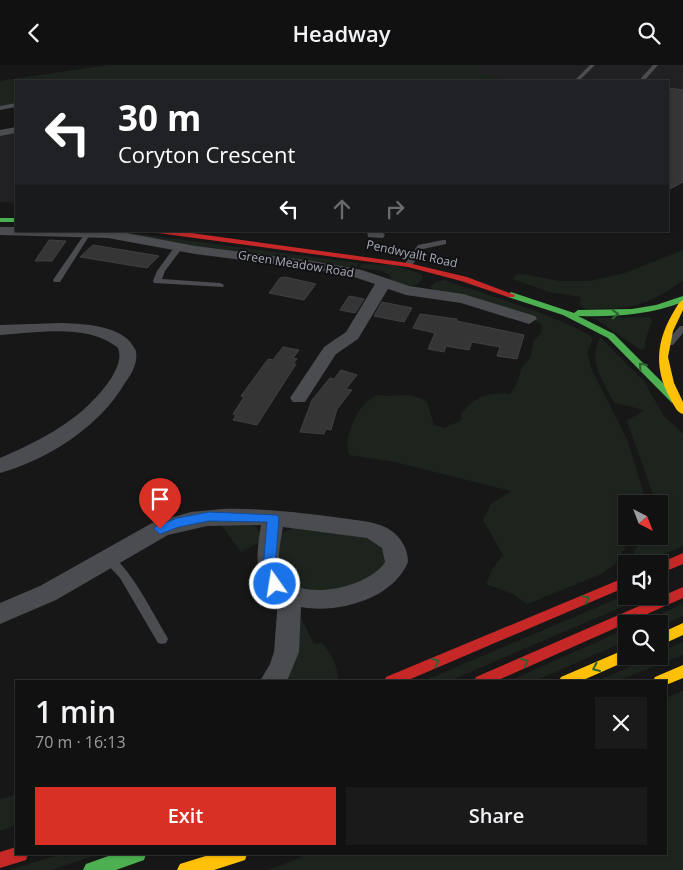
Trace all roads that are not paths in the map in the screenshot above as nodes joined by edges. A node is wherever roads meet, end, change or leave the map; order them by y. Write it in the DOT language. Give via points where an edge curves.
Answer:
graph roads {
  1 [pos="593,65"];
  2 [pos="656,65"];
  3 [pos="643,79"];
  4 [pos="577,80"];
  5 [pos="15,105"];
  6 [pos="0,108"];
  7 [pos="15,130"];
  8 [pos="0,133"];
  9 [pos="15,219"];
  10 [pos="0,220"];
  11 [pos="0,231"];
  12 [pos="15,231"];
  13 [pos="59,232"];
  14 [pos="165,232"];
  15 [pos="88,233"];
  16 [pos="443,242"];
  17 [pos="179,247"];
  18 [pos="408,265"];
  19 [pos="57,280"];
  20 [pos="383,283"];
  21 [pos="220,285"];
  22 [pos="683,301"];
  23 [pos="566,313"];
  24 [pos="529,319"];
  25 [pos="683,328"];
  26 [pos="0,330"];
  27 [pos="662,357"];
  28 [pos="299,399"];
  29 [pos="676,401"];
  30 [pos="683,411"];
  31 [pos="0,466"];
  32 [pos="273,518"];
  33 [pos="683,558"];
  34 [pos="109,559"];
  35 [pos="668,565"];
  36 [pos="618,585"];
  37 [pos="683,592"];
  38 [pos="290,596"];
  39 [pos="0,614"];
  40 [pos="683,629"];
  41 [pos="668,636"];
  42 [pos="162,639"];
  43 [pos="618,658"];
  44 [pos="683,671"];
  45 [pos="274,680"];
  46 [pos="394,680"];
  47 [pos="483,680"];
  48 [pos="568,680"];
  49 [pos="662,680"];
  50 [pos="15,853"];
  51 [pos="17,855"];
  52 [pos="135,855"];
  53 [pos="236,855"];
  54 [pos="1,860"];
  55 [pos="92,870"];
  56 [pos="186,870"];
  1 -- 4 [label="lane"];
  2 -- 3 [label="lane"];
  5 -- 6 [label="lane"];
  7 -- 8 [label="street"];
  9 -- 10 [label="main road"];
  11 -- 12 [label="street, Green Meadow Road"];
  13 -- 15 [label="street, Green Meadow Road"];
  14 -- 18 [label="main road, Pendwyallt Road"];
  15 -- 17 [label="street, Green Meadow Road"];
  15 -- 19 [label="lane"];
  16 -- 18 [label="lane" via="421,247"];
  17 -- 20 [label="street, Green Meadow Road" via="349,271"];
  17 -- 21 [label="lane" via="157,281"];
  18 -- 23 [label="main road, Pendwyallt Road" via="464,279"];
  20 -- 24 [label="street, Green Meadow Road" via="427,287"];
  20 -- 28 [label="street" via="352,335 330,351"];
  23 -- 22 [label="main road, Pendwyallt Road, one-way" via="613,315 660,309"];
  22 -- 27 [label="main road" via="668,324"];
  29 -- 23 [label="main road, Pendwyallt Road, one-way" via="611,336"];
  25 -- 27 [label="lane"];
  26 -- 31 [label="street" via="69,329 101,333 122,341 129,355 127,365 109,393 81,425"];
  27 -- 29 [label="main road" via="667,384"];
  29 -- 30 [label="main road"];
  32 -- 34 [label="street" via="229,516 192,519 160,529"];
  32 -- 38 [label="street" via="269,569 275,584"];
  32 -- 38 [label="street" via="374,531 392,542 397,555 388,577 355,593 315,599"];
  33 -- 35 [label="main road"];
  34 -- 39 [label="street" via="48,593"];
  34 -- 42 [label="lane" via="124,575"];
  46 -- 36 [label="main road, one-way"];
  47 -- 37 [label="main road, one-way"];
  38 -- 45 [label="street" via="286,659"];
  40 -- 41 [label="main road"];
  43 -- 48 [label="main road, one-way"];
  44 -- 49 [label="main road"];
  50 -- 54 [label="main road"];
  51 -- 54 [label="main road"];
  52 -- 55 [label="main road"];
  53 -- 56 [label="main road"];
}
